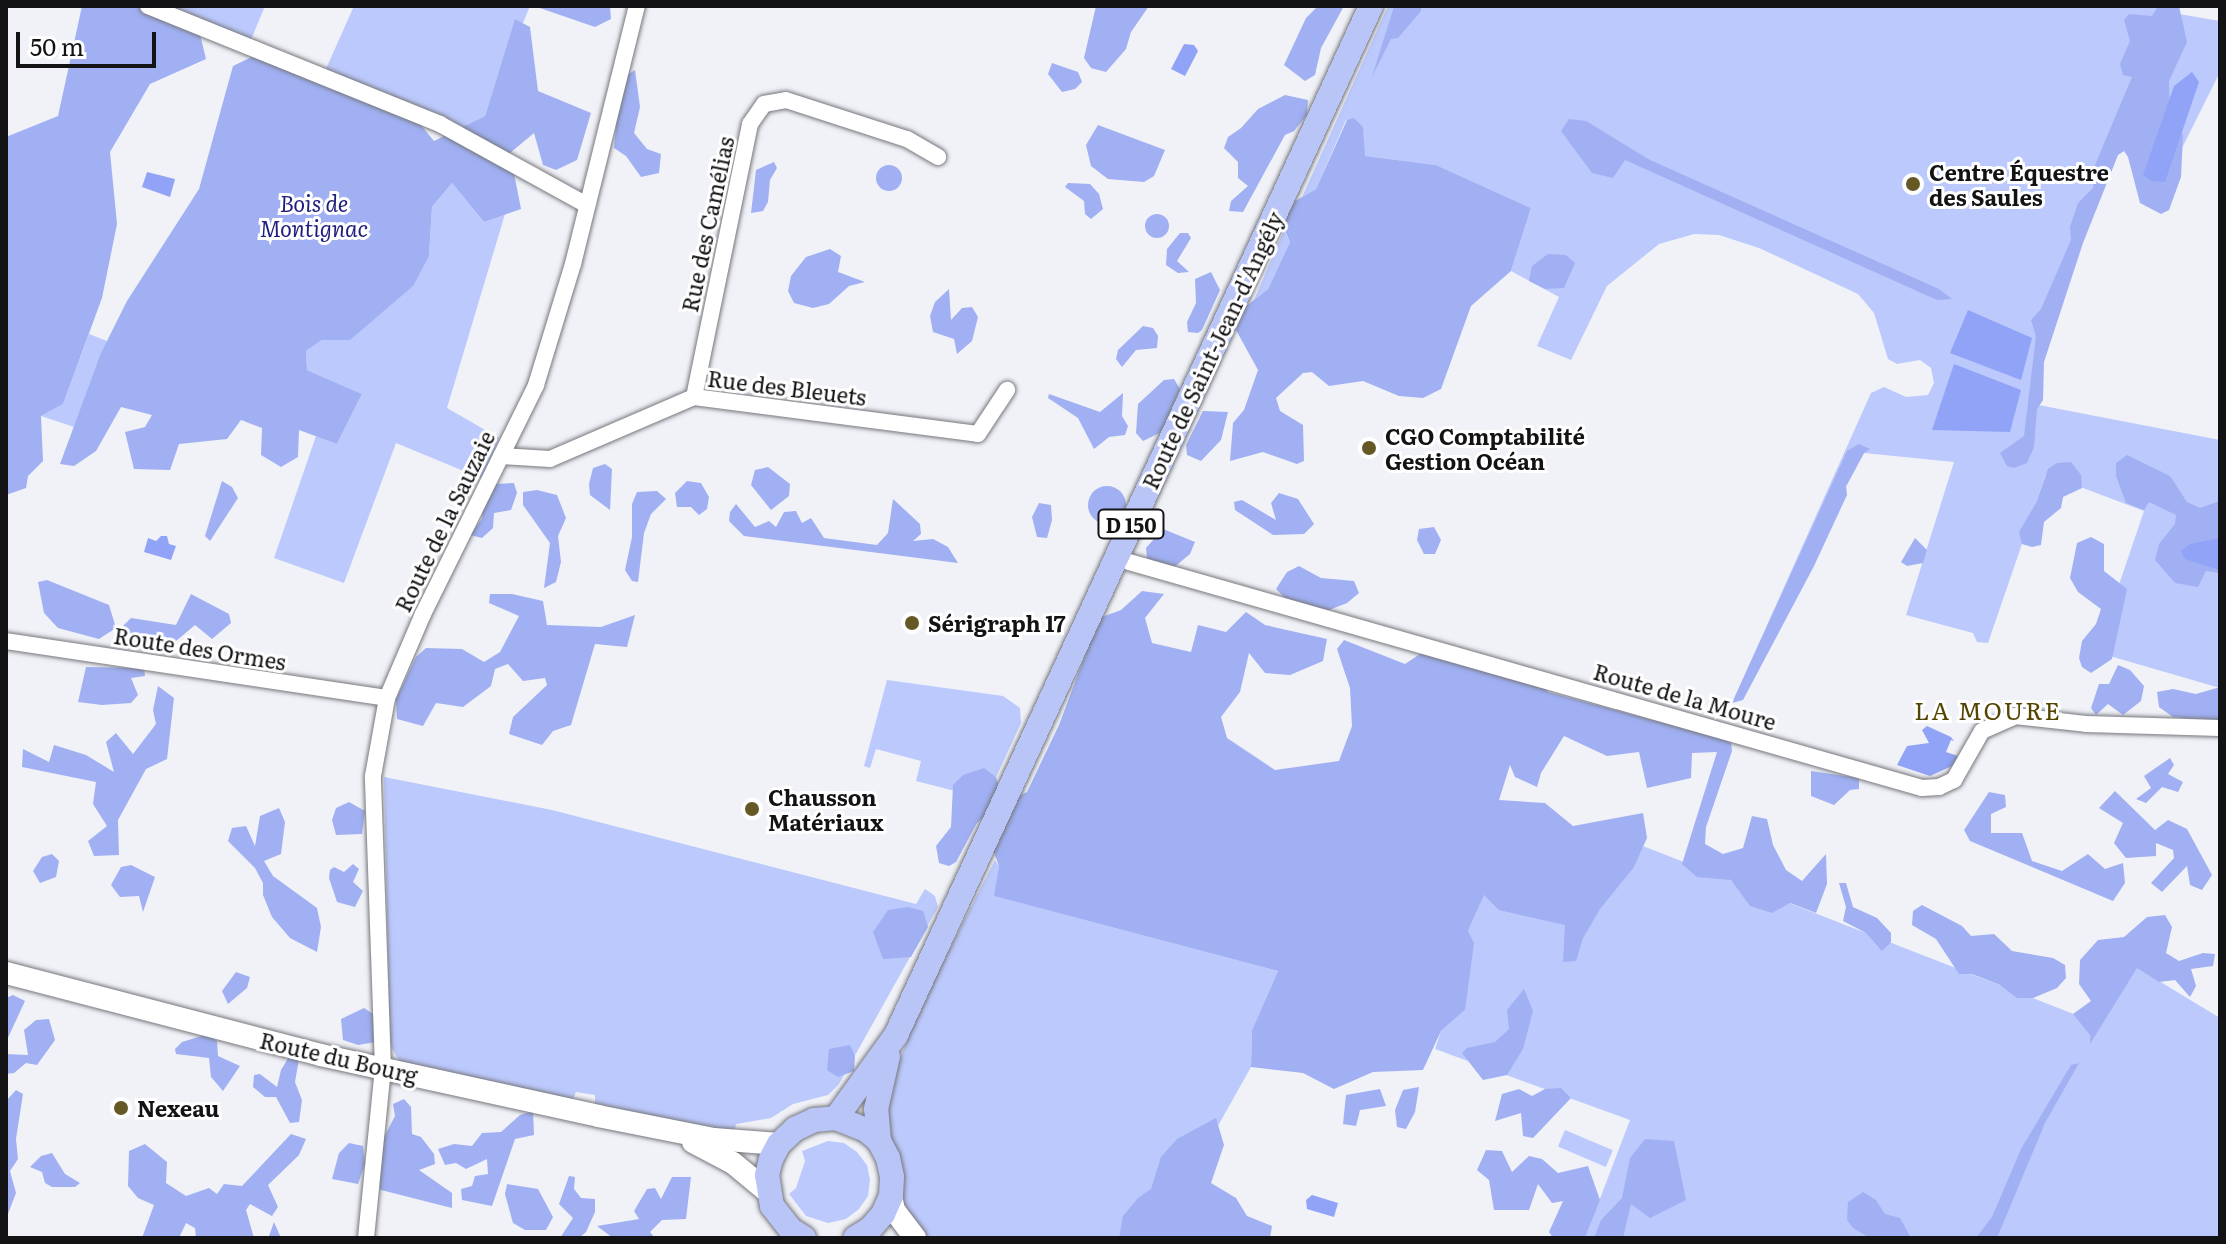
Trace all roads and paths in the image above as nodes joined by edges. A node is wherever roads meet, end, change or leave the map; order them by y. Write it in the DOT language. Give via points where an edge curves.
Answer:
graph roads {
  1 [pos="148,6"];
  2 [pos="637,6"];
  3 [pos="1371,6"];
  4 [pos="938,157"];
  5 [pos="587,205"];
  6 [pos="1007,390"];
  7 [pos="694,397"];
  8 [pos="501,456"];
  9 [pos="1115,558"];
  10 [pos="6,641"];
  11 [pos="387,698"];
  12 [pos="2220,728"];
  13 [pos="6,973"];
  14 [pos="892,1042"];
  15 [pos="383,1068"];
  16 [pos="836,1118"];
  17 [pos="675,1132"];
  18 [pos="879,1141"];
  19 [pos="779,1144"];
  20 [pos="768,1192"];
  21 [pos="891,1196"];
  22 [pos="780,1228"];
  23 [pos="366,1238"];
  24 [pos="804,1238"];
  25 [pos="855,1238"];
  26 [pos="915,1238"];
  1 -- 5 [label="street" via="440,124"];
  2 -- 5 [label="street, Route de la Sauzaie"];
  3 -- 9 [label="main road, Route de Saint-Jean-d'Angély / D 150"];
  4 -- 7 [label="street, Rue des Camélias" via="907,139 786,100 764,104 750,124"];
  5 -- 8 [label="street, Route de la Sauzaie" via="536,385"];
  6 -- 7 [label="street, Rue des Bleuets" via="978,434"];
  7 -- 8 [label="street, Rue des Bleuets" via="550,459"];
  8 -- 11 [label="street, Route de la Sauzaie"];
  9 -- 12 [label="street, Route de la Moure" via="1922,788 1954,780 1982,731 2015,716"];
  9 -- 14 [label="main road, Route de Saint-Jean-d'Angély / D 150"];
  10 -- 11 [label="street, Route des Ormes"];
  11 -- 15 [label="street, Route de la Sauzaie" via="373,776"];
  13 -- 15 [label="street, Route du Bourg"];
  14 -- 16 [label="main road, Route de Saint-Jean-d'Angély / D 150"];
  14 -- 18 [label="main road, Route de Saint-Jean-d'Angély / D 150" via="876,1109"];
  15 -- 17 [label="street, Route du Bourg"];
  15 -- 23 [label="street, Route de la Sauzaie"];
  16 -- 18 [label="main road" via="852,1122"];
  16 -- 19 [label="main road" via="814,1120"];
  17 -- 19 [label="street, Route du Bourg"];
  17 -- 20 [label="street, Route du Bourg" via="733,1163"];
  18 -- 21 [label="main road, Route de Saint-Jean-d'Angély" via="888,1158"];
  19 -- 20 [label="main road" via="767,1175"];
  20 -- 22 [label="main road"];
  21 -- 25 [label="main road" via="883,1214"];
  21 -- 26 [label="street" via="894,1210"];
  22 -- 24 [label="main road"];
}
